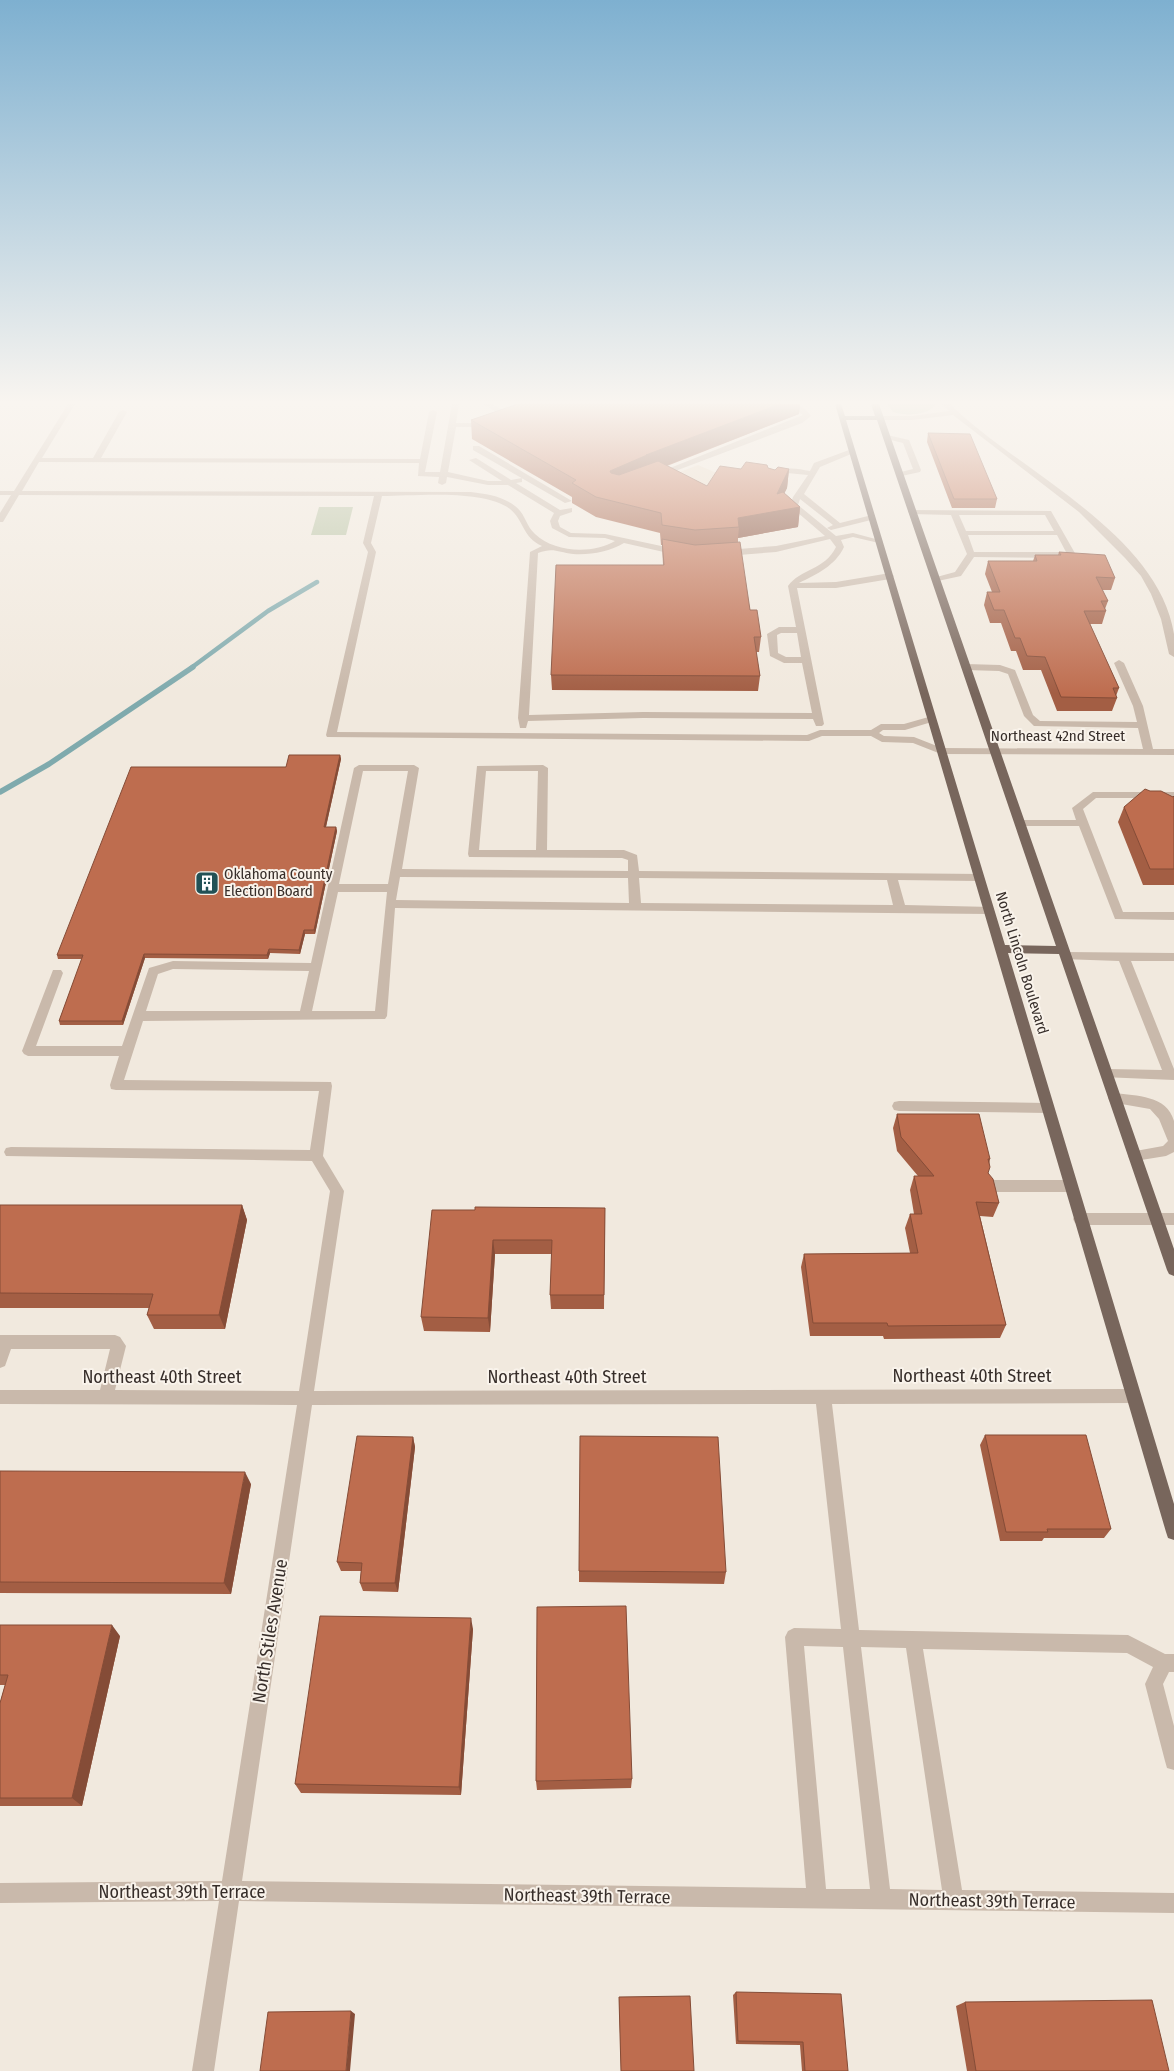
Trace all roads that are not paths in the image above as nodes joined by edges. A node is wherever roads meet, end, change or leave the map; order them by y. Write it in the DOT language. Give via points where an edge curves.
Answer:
graph roads {
  1 [pos="12,501"];
  2 [pos="377,501"];
  3 [pos="498,501"];
  4 [pos="538,501"];
  5 [pos="561,501"];
  6 [pos="796,501"];
  7 [pos="807,501"];
  8 [pos="867,501"];
  9 [pos="908,501"];
  10 [pos="1072,501"];
  11 [pos="912,512"];
  12 [pos="954,512"];
  13 [pos="559,513"];
  14 [pos="872,517"];
  15 [pos="0,520"];
  16 [pos="839,526"];
  17 [pos="963,533"];
  18 [pos="1061,533"];
  19 [pos="830,535"];
  20 [pos="621,541"];
  21 [pos="879,541"];
  22 [pos="549,546"];
  23 [pos="718,553"];
  24 [pos="684,554"];
  25 [pos="971,554"];
  26 [pos="890,576"];
  27 [pos="936,580"];
  28 [pos="792,586"];
  29 [pos="800,630"];
  30 [pos="1174,654"];
  31 [pos="806,660"];
  32 [pos="1119,664"];
  33 [pos="966,667"];
  34 [pos="817,716"];
  35 [pos="524,718"];
  36 [pos="932,719"];
  37 [pos="1144,725"];
  38 [pos="820,733"];
  39 [pos="872,733"];
  40 [pos="522,737"];
  41 [pos="941,751"];
  42 [pos="995,751"];
  43 [pos="1149,752"];
  44 [pos="1174,752"];
  45 [pos="1174,795"];
  46 [pos="1020,823"];
  47 [pos="1083,823"];
  48 [pos="541,854"];
  49 [pos="395,872"];
  50 [pos="634,875"];
  51 [pos="891,876"];
  52 [pos="978,876"];
  53 [pos="333,888"];
  54 [pos="393,888"];
  55 [pos="390,904"];
  56 [pos="635,906"];
  57 [pos="900,909"];
  58 [pos="988,910"];
  59 [pos="1174,916"];
  60 [pos="999,949"];
  61 [pos="1065,953"];
  62 [pos="1123,956"];
  63 [pos="1174,957"];
  64 [pos="316,967"];
  65 [pos="57,973"];
  66 [pos="138,1016"];
  67 [pos="306,1016"];
  68 [pos="127,1052"];
  69 [pos="1107,1074"];
  70 [pos="1172,1075"];
  71 [pos="1115,1098"];
  72 [pos="899,1106"];
  73 [pos="1047,1108"];
  74 [pos="1174,1138"];
  75 [pos="1174,1143"];
  76 [pos="11,1152"];
  77 [pos="316,1156"];
  78 [pos="1135,1156"];
  79 [pos="991,1186"];
  80 [pos="1070,1186"];
  81 [pos="1080,1219"];
  82 [pos="1156,1219"];
  83 [pos="1174,1219"];
  84 [pos="1174,1270"];
  85 [pos="3,1342"];
  86 [pos="0,1361"];
  87 [pos="1133,1396"];
  88 [pos="0,1397"];
  89 [pos="106,1397"];
  90 [pos="824,1397"];
  91 [pos="306,1398"];
  92 [pos="1174,1532"];
  93 [pos="851,1638"];
  94 [pos="913,1639"];
  95 [pos="1169,1663"];
  96 [pos="1174,1761"];
  97 [pos="230,1891"];
  98 [pos="0,1893"];
  99 [pos="817,1899"];
  100 [pos="881,1900"];
  101 [pos="954,1901"];
  102 [pos="1174,1905"];
  103 [pos="203,2071"];
  1 -- 15 [label="street"];
  2 -- 40 [label="street" via="367,543 372,552 331,735"];
  3 -- 22 [label="street" via="518,512 533,537"];
  4 -- 13 [label="street"];
  5 -- 13 [label="street" via="568,505"];
  6 -- 19 [label="street" via="794,506"];
  7 -- 16 [label="street"];
  8 -- 14 [label="main road, North Lincoln Boulevard"];
  9 -- 11 [label="main road"];
  10 -- 30 [label="street" via="1115,542 1150,583"];
  11 -- 12 [label="street"];
  11 -- 27 [label="main road"];
  12 -- 17 [label="street"];
  12 -- 18 [label="street" via="1048,513"];
  13 -- 20 [label="street" via="554,524 564,533"];
  14 -- 16 [label="street"];
  14 -- 21 [label="main road, North Lincoln Boulevard"];
  16 -- 19 [label="street"];
  17 -- 18 [label="street"];
  17 -- 25 [label="street"];
  18 -- 25 [label="street" via="1072,555"];
  19 -- 21 [label="street" via="853,535"];
  19 -- 23 [label="street" via="776,549"];
  19 -- 28 [label="street" via="840,547 831,560"];
  20 -- 22 [label="street" via="602,550"];
  20 -- 24 [label="street"];
  21 -- 26 [label="main road, North Lincoln Boulevard"];
  22 -- 35 [label="street" via="534,552"];
  25 -- 27 [label="street" via="958,574"];
  26 -- 28 [label="street" via="836,585"];
  26 -- 36 [label="main road, North Lincoln Boulevard"];
  27 -- 33 [label="main road"];
  28 -- 29 [label="street"];
  29 -- 31 [label="street"];
  29 -- 31 [label="street" via="778,630 772,634 773,654 784,660"];
  31 -- 34 [label="street"];
  32 -- 37 [label="street"];
  33 -- 37 [label="street" via="1000,668 1012,672 1029,716 1037,724"];
  33 -- 42 [label="main road"];
  34 -- 35 [label="street"];
  34 -- 38 [label="street"];
  35 -- 40 [label="street"];
  36 -- 39 [label="street" via="905,727 881,727"];
  36 -- 41 [label="main road, North Lincoln Boulevard"];
  37 -- 43 [label="street"];
  38 -- 39 [label="street"];
  38 -- 40 [label="street" via="809,738"];
  39 -- 41 [label="street" via="882,739 914,740"];
  41 -- 42 [label="street, Northeast 42nd Street"];
  41 -- 52 [label="main road, North Lincoln Boulevard"];
  42 -- 43 [label="street, Northeast 42nd Street"];
  42 -- 46 [label="main road"];
  43 -- 44 [label="street, Northeast 42nd Street"];
  45 -- 47 [label="street" via="1093,795 1077,808"];
  46 -- 47 [label="street"];
  46 -- 61 [label="main road"];
  47 -- 59 [label="street" via="1120,916"];
  48 -- 48 [label="street" via="472,854 481,768 543,768"];
  48 -- 50 [label="street" via="624,854 634,858"];
  49 -- 50 [label="street"];
  49 -- 53 [label="street" via="414,768 359,768"];
  49 -- 54 [label="street"];
  50 -- 51 [label="street"];
  50 -- 56 [label="street"];
  51 -- 52 [label="street"];
  51 -- 57 [label="street"];
  52 -- 58 [label="main road, North Lincoln Boulevard"];
  53 -- 54 [label="street"];
  53 -- 64 [label="street"];
  54 -- 55 [label="street"];
  55 -- 56 [label="street"];
  55 -- 67 [label="street" via="381,1016"];
  56 -- 57 [label="street"];
  57 -- 58 [label="street"];
  58 -- 60 [label="main road, North Lincoln Boulevard"];
  60 -- 61 [label="main road"];
  60 -- 73 [label="main road, North Lincoln Boulevard"];
  61 -- 62 [label="street"];
  61 -- 69 [label="main road"];
  62 -- 63 [label="street"];
  62 -- 70 [label="street"];
  64 -- 66 [label="street" via="173,965 153,971"];
  64 -- 67 [label="street"];
  65 -- 68 [label="street" via="28,1051"];
  66 -- 67 [label="street"];
  66 -- 68 [label="street"];
  68 -- 77 [label="street" via="116,1085 326,1086"];
  69 -- 70 [label="street"];
  69 -- 71 [label="main road"];
  71 -- 74 [label="street" via="1151,1103 1161,1108"];
  71 -- 78 [label="main road"];
  72 -- 73 [label="street"];
  73 -- 80 [label="main road, North Lincoln Boulevard"];
  75 -- 78 [label="street" via="1166,1150"];
  76 -- 77 [label="street"];
  77 -- 91 [label="street, North Stiles Avenue" via="337,1191"];
  78 -- 82 [label="main road"];
  79 -- 80 [label="street"];
  80 -- 81 [label="main road, North Lincoln Boulevard"];
  81 -- 82 [label="street"];
  81 -- 87 [label="main road, North Lincoln Boulevard"];
  82 -- 83 [label="street"];
  82 -- 84 [label="main road"];
  85 -- 86 [label="street"];
  85 -- 89 [label="street" via="115,1342 118,1346"];
  87 -- 90 [label="street, Northeast 40th Street"];
  87 -- 92 [label="main road, North Lincoln Boulevard"];
  88 -- 89 [label="street, Northeast 40th Street"];
  89 -- 91 [label="street, Northeast 40th Street"];
  90 -- 91 [label="street, Northeast 40th Street"];
  90 -- 93 [label="street"];
  91 -- 97 [label="street, North Stiles Avenue"];
  93 -- 94 [label="street"];
  93 -- 99 [label="street" via="794,1637"];
  93 -- 100 [label="street"];
  94 -- 95 [label="street" via="1128,1644"];
  94 -- 101 [label="street"];
  95 -- 96 [label="street" via="1154,1684"];
  97 -- 98 [label="street, Northeast 39th Terrace"];
  97 -- 99 [label="street, Northeast 39th Terrace"];
  97 -- 103 [label="street, North Stiles Avenue"];
  99 -- 100 [label="street, Northeast 39th Terrace"];
  100 -- 101 [label="street, Northeast 39th Terrace"];
  101 -- 102 [label="street, Northeast 39th Terrace"];
}
